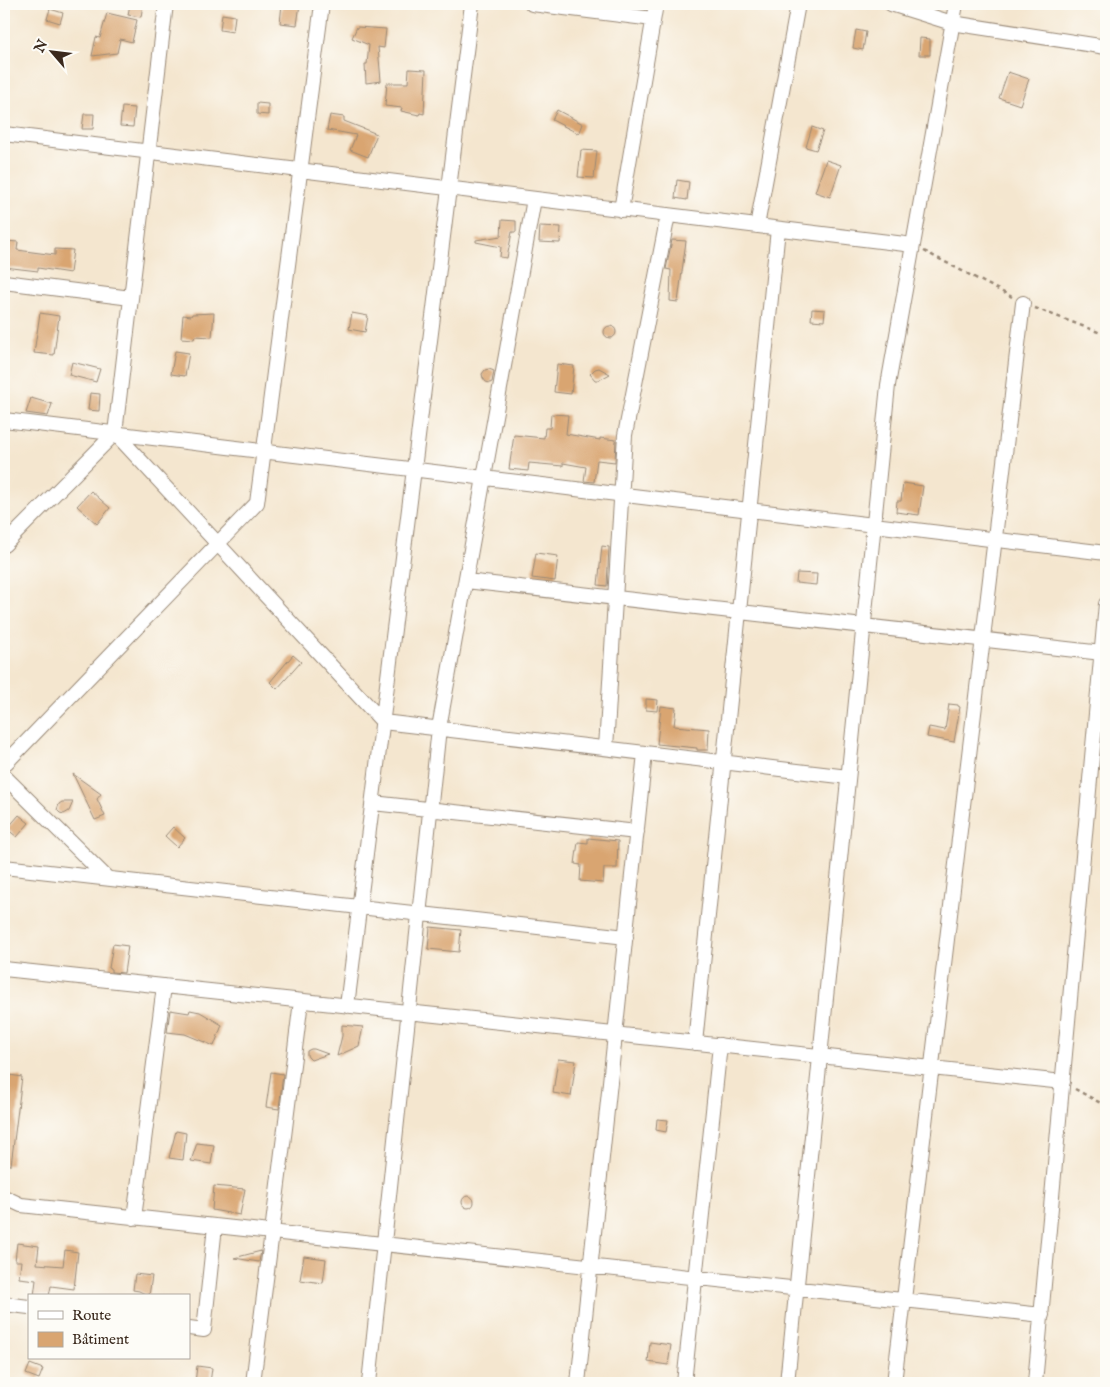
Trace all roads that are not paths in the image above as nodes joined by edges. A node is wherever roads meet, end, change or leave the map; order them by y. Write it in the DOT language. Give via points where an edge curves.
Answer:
graph roads {
  1 [pos="166,4"];
  2 [pos="322,4"];
  3 [pos="472,4"];
  4 [pos="532,4"];
  5 [pos="656,4"];
  6 [pos="798,4"];
  7 [pos="891,4"];
  8 [pos="956,4"];
  9 [pos="653,19"];
  10 [pos="952,23"];
  11 [pos="1106,46"];
  12 [pos="4,134"];
  13 [pos="149,151"];
  14 [pos="300,170"];
  15 [pos="449,188"];
  16 [pos="534,199"];
  17 [pos="621,210"];
  18 [pos="668,215"];
  19 [pos="757,226"];
  20 [pos="778,229"];
  21 [pos="913,245"];
  22 [pos="4,282"];
  23 [pos="131,298"];
  24 [pos="1023,303"];
  25 [pos="4,420"];
  26 [pos="115,433"];
  27 [pos="264,451"];
  28 [pos="414,469"];
  29 [pos="484,478"];
  30 [pos="621,494"];
  31 [pos="750,510"];
  32 [pos="874,525"];
  33 [pos="994,540"];
  34 [pos="217,544"];
  35 [pos="4,545"];
  36 [pos="1106,553"];
  37 [pos="466,581"];
  38 [pos="615,598"];
  39 [pos="1106,604"];
  40 [pos="739,612"];
  41 [pos="864,626"];
  42 [pos="983,640"];
  43 [pos="1102,653"];
  44 [pos="383,722"];
  45 [pos="439,728"];
  46 [pos="606,748"];
  47 [pos="645,753"];
  48 [pos="724,762"];
  49 [pos="4,764"];
  50 [pos="4,776"];
  51 [pos="848,777"];
  52 [pos="373,803"];
  53 [pos="431,809"];
  54 [pos="637,832"];
  55 [pos="4,867"];
  56 [pos="107,878"];
  57 [pos="360,907"];
  58 [pos="420,914"];
  59 [pos="626,937"];
  60 [pos="4,969"];
  61 [pos="164,986"];
  62 [pos="301,1001"];
  63 [pos="347,1006"];
  64 [pos="409,1012"];
  65 [pos="615,1034"];
  66 [pos="695,1043"];
  67 [pos="720,1045"];
  68 [pos="820,1056"];
  69 [pos="931,1068"];
  70 [pos="1063,1082"];
  71 [pos="4,1197"];
  72 [pos="134,1218"];
  73 [pos="215,1226"];
  74 [pos="272,1232"];
  75 [pos="384,1244"];
  76 [pos="590,1267"];
  77 [pos="695,1278"];
  78 [pos="796,1289"];
  79 [pos="903,1301"];
  80 [pos="4,1304"];
  81 [pos="28,1308"];
  82 [pos="1042,1316"];
  83 [pos="190,1328"];
  84 [pos="253,1383"];
  85 [pos="370,1383"];
  86 [pos="578,1383"];
  87 [pos="684,1383"];
  88 [pos="787,1383"];
  89 [pos="894,1383"];
  90 [pos="1035,1383"];
  1 -- 13 [label="street"];
  2 -- 14 [label="street"];
  3 -- 15 [label="street"];
  4 -- 9 [label="street"];
  5 -- 9 [label="street"];
  6 -- 19 [label="street"];
  7 -- 10 [label="street"];
  8 -- 10 [label="street"];
  9 -- 17 [label="street"];
  10 -- 11 [label="street"];
  10 -- 21 [label="street"];
  12 -- 13 [label="street"];
  13 -- 14 [label="street"];
  13 -- 23 [label="street"];
  14 -- 15 [label="street"];
  14 -- 27 [label="street"];
  15 -- 16 [label="street"];
  15 -- 28 [label="street"];
  16 -- 17 [label="street"];
  16 -- 29 [label="street"];
  17 -- 18 [label="street"];
  18 -- 19 [label="street"];
  18 -- 30 [label="street" via="625,435"];
  19 -- 20 [label="street"];
  20 -- 21 [label="street"];
  20 -- 31 [label="street"];
  21 -- 32 [label="street" via="888,385"];
  22 -- 23 [label="street"];
  23 -- 26 [label="street"];
  24 -- 33 [label="street"];
  25 -- 26 [label="street"];
  26 -- 27 [label="street"];
  26 -- 34 [label="street"];
  26 -- 35 [label="street"];
  27 -- 28 [label="street"];
  27 -- 34 [label="street" via="256,503"];
  28 -- 29 [label="street"];
  28 -- 44 [label="street"];
  29 -- 30 [label="street"];
  29 -- 37 [label="street"];
  30 -- 31 [label="street"];
  30 -- 38 [label="street"];
  31 -- 32 [label="street"];
  31 -- 40 [label="street"];
  32 -- 33 [label="street"];
  32 -- 41 [label="street"];
  33 -- 36 [label="street"];
  33 -- 42 [label="street"];
  34 -- 44 [label="street"];
  34 -- 49 [label="street"];
  37 -- 38 [label="street"];
  37 -- 45 [label="street"];
  38 -- 40 [label="street"];
  38 -- 46 [label="street"];
  39 -- 43 [label="street"];
  40 -- 41 [label="street"];
  40 -- 48 [label="street"];
  41 -- 42 [label="street"];
  41 -- 51 [label="street"];
  42 -- 43 [label="street"];
  42 -- 69 [label="street"];
  43 -- 70 [label="street"];
  44 -- 45 [label="street"];
  44 -- 52 [label="street"];
  45 -- 46 [label="street"];
  45 -- 53 [label="street"];
  46 -- 47 [label="street"];
  47 -- 48 [label="street"];
  47 -- 54 [label="street"];
  48 -- 51 [label="street"];
  48 -- 66 [label="street"];
  50 -- 56 [label="street"];
  51 -- 68 [label="street"];
  52 -- 53 [label="street"];
  52 -- 57 [label="street"];
  53 -- 54 [label="street"];
  53 -- 58 [label="street"];
  54 -- 59 [label="street"];
  55 -- 56 [label="street"];
  56 -- 57 [label="street"];
  57 -- 58 [label="street"];
  57 -- 63 [label="street"];
  58 -- 59 [label="street"];
  58 -- 64 [label="street"];
  59 -- 65 [label="street"];
  60 -- 61 [label="street"];
  61 -- 62 [label="street"];
  61 -- 72 [label="street"];
  62 -- 63 [label="street"];
  62 -- 74 [label="street"];
  63 -- 64 [label="street"];
  64 -- 65 [label="street"];
  64 -- 75 [label="street"];
  65 -- 66 [label="street"];
  65 -- 76 [label="street"];
  66 -- 67 [label="street"];
  67 -- 68 [label="street"];
  67 -- 77 [label="street"];
  68 -- 69 [label="street"];
  68 -- 78 [label="street"];
  69 -- 70 [label="street"];
  69 -- 79 [label="street"];
  70 -- 82 [label="street"];
  71 -- 72 [label="street" via="21,1205"];
  72 -- 73 [label="street"];
  73 -- 74 [label="street"];
  73 -- 83 [label="street" via="204,1330"];
  74 -- 75 [label="street"];
  74 -- 84 [label="street"];
  75 -- 76 [label="street"];
  75 -- 85 [label="street"];
  76 -- 77 [label="street"];
  76 -- 86 [label="street"];
  77 -- 78 [label="street"];
  77 -- 87 [label="street"];
  78 -- 79 [label="street"];
  78 -- 88 [label="street"];
  79 -- 82 [label="street"];
  79 -- 89 [label="street"];
  80 -- 81 [label="street"];
  82 -- 90 [label="street"];
}
